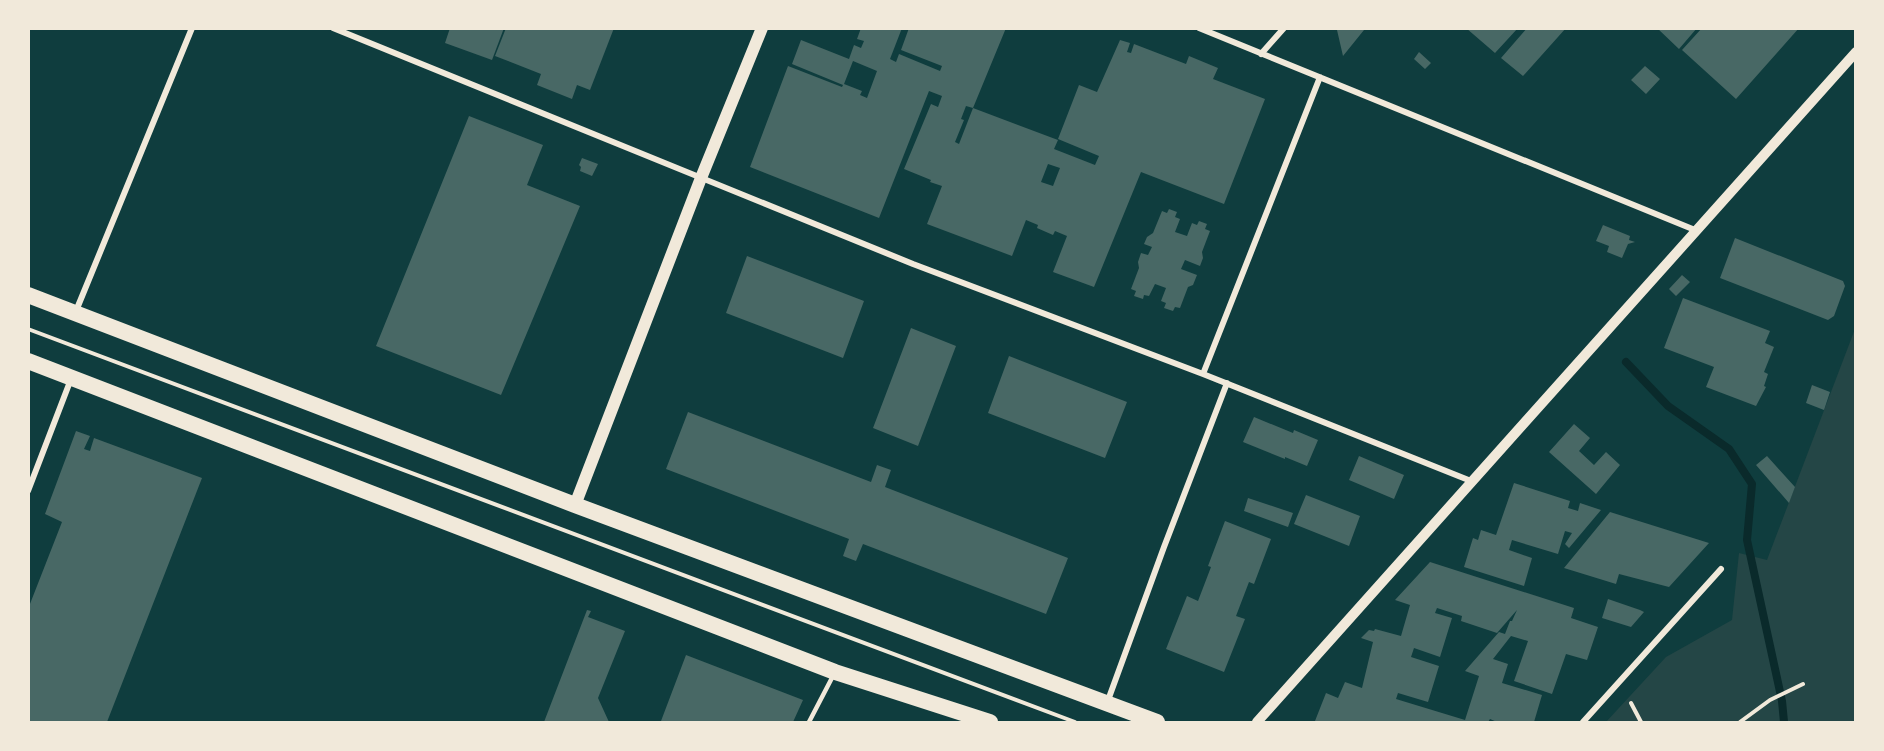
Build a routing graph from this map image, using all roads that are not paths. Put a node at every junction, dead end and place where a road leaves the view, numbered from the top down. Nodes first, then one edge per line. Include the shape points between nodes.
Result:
1 (192, 28) edge
2 (333, 28) edge
3 (762, 28) edge
4 (1199, 28) edge
5 (1284, 28) edge
6 (1856, 52) edge
7 (1261, 54) junction
8 (1320, 77) junction
9 (701, 178) junction
10 (1695, 230) junction
11 (28, 295) edge
12 (75, 313) junction
13 (28, 361) edge
14 (1203, 374) junction
15 (71, 379) junction
16 (1227, 383) junction
17 (1471, 481) junction
18 (28, 491) edge
19 (575, 505) junction
20 (1721, 569) dead end
21 (835, 672) junction
22 (1106, 703) junction
23 (809, 723) edge
24 (990, 723) edge
25 (1157, 723) edge
26 (1257, 723) edge
27 (1583, 723) edge

1 - 12 street
2 - 9 street
3 - 9 main road
4 - 7 street
5 - 7 street
6 - 10 street
7 - 8 street
8 - 10 street
8 - 14 street
9 - 14 street via 913,264
9 - 19 main road
10 - 17 street
11 - 12 highway
12 - 19 highway
13 - 15 highway
14 - 16 street
15 - 18 street
15 - 21 highway
16 - 17 street
16 - 22 street
17 - 26 street
19 - 22 highway
20 - 27 street
21 - 23 lane
21 - 24 highway
22 - 25 highway

